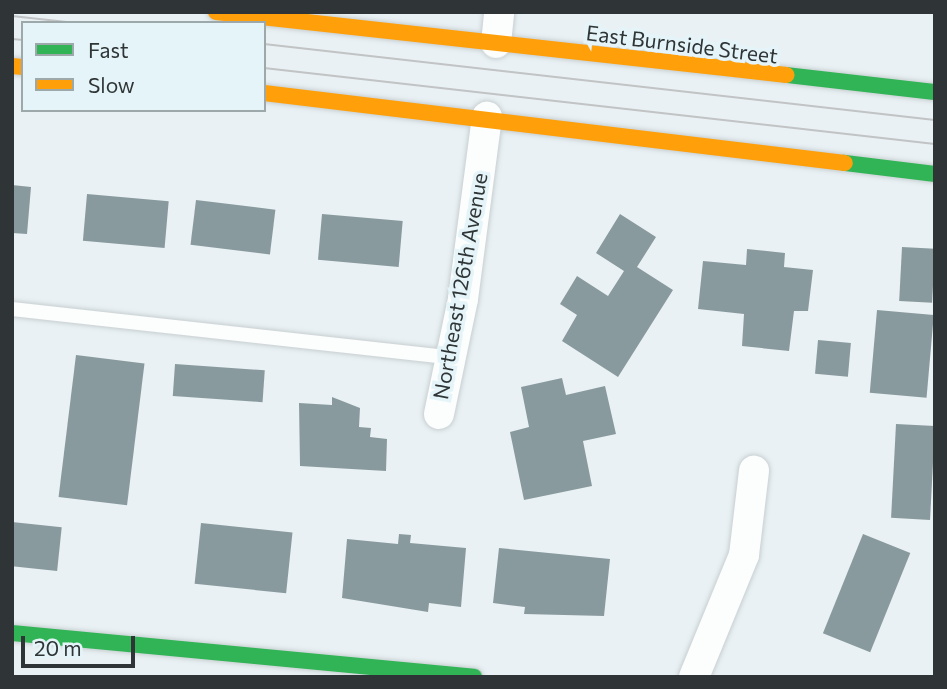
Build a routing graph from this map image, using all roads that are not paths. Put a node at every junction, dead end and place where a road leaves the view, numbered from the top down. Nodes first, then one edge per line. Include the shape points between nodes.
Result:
1 (216, 12) edge
2 (499, 12) edge
3 (496, 43) junction
4 (935, 92) edge
5 (266, 93) edge
6 (487, 117) junction
7 (935, 174) edge
8 (12, 309) edge
9 (446, 357) junction
10 (439, 414) dead end
11 (754, 471) dead end
12 (12, 633) edge
13 (474, 677) edge
14 (694, 677) edge

1 - 3 street, East Burnside Street
2 - 3 street
3 - 4 street, East Burnside Street
5 - 6 street
6 - 7 street
6 - 9 street, Northeast 126th Avenue via 463,299
8 - 9 lane
9 - 10 street, Northeast 126th Avenue
11 - 14 street via 744,555
12 - 13 street

